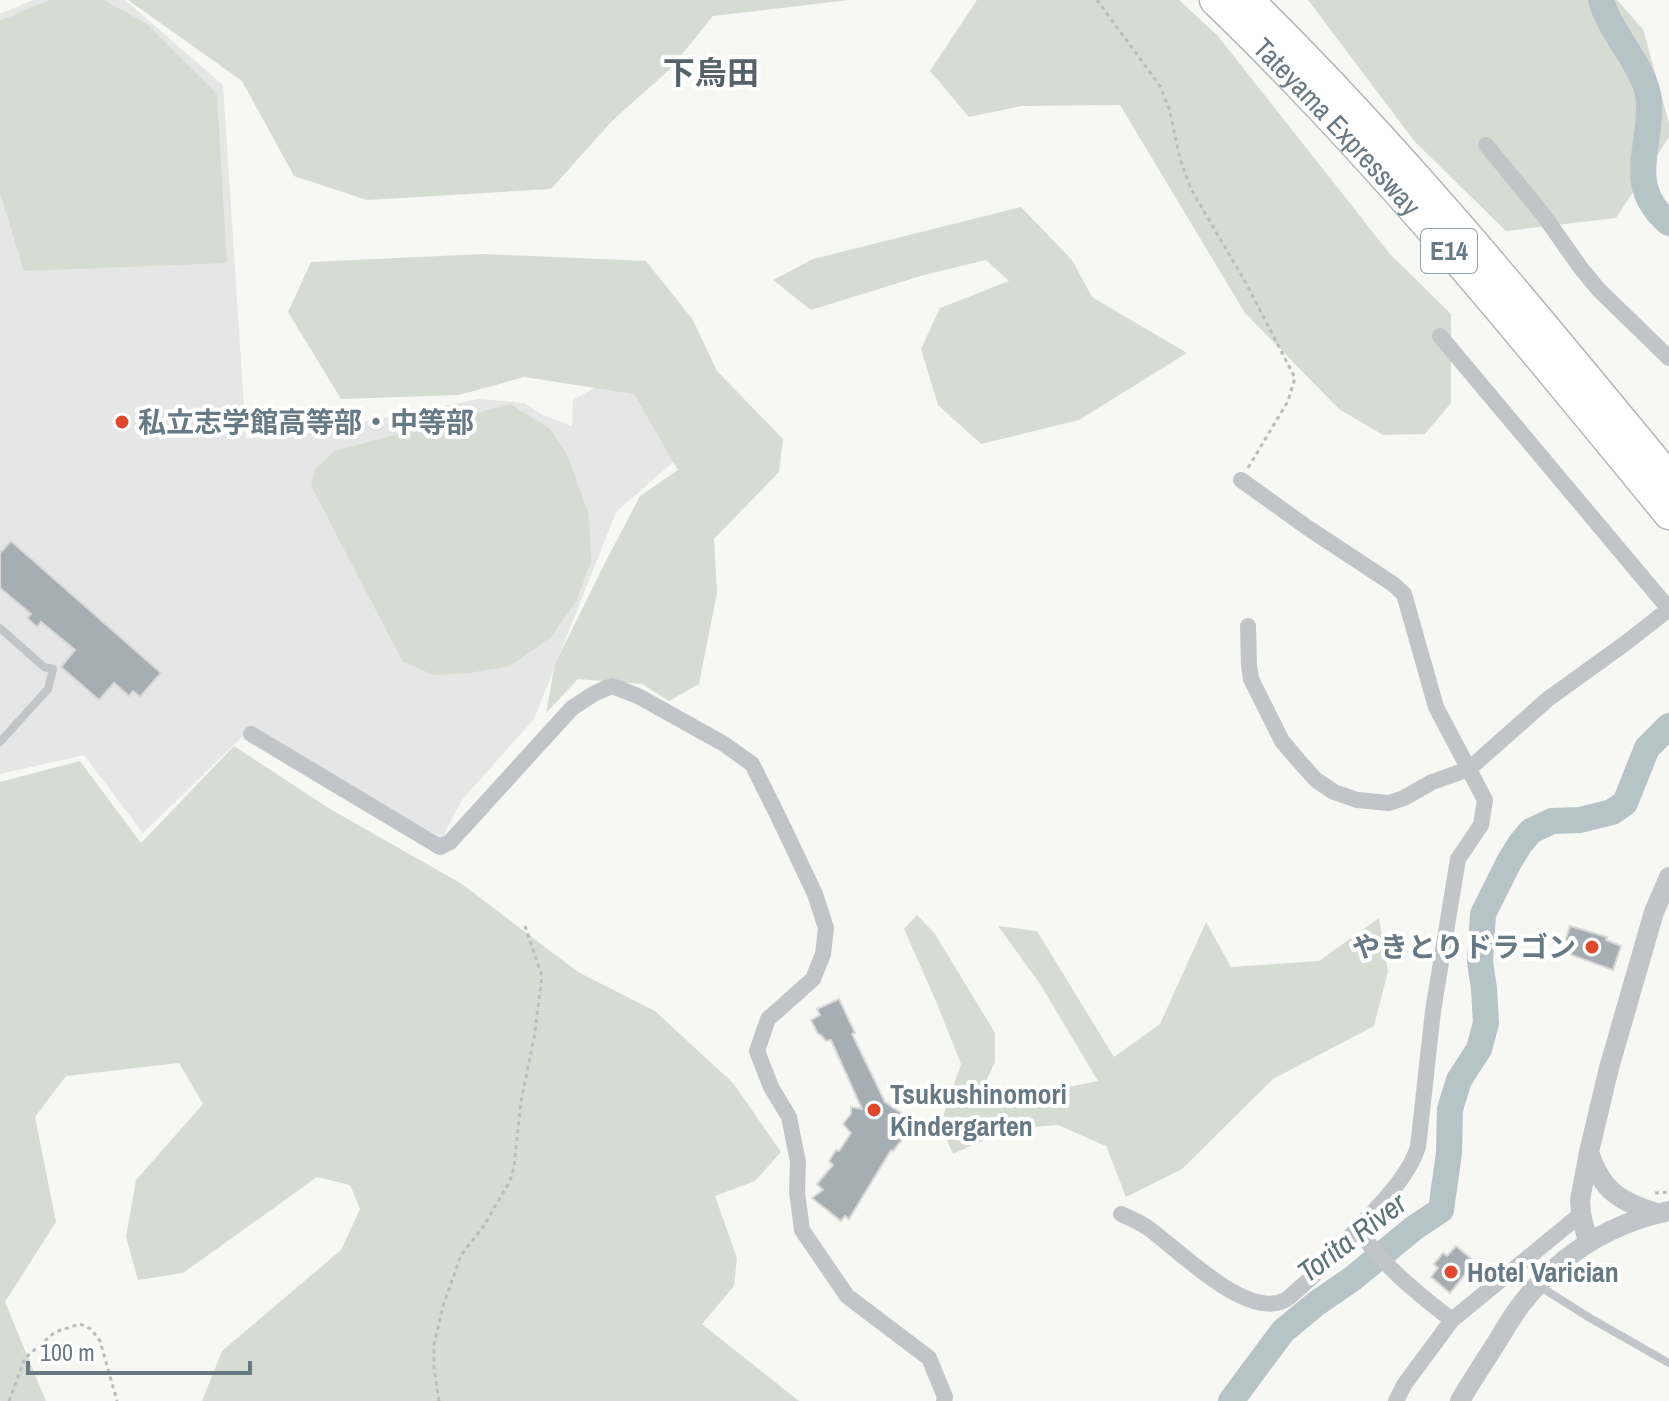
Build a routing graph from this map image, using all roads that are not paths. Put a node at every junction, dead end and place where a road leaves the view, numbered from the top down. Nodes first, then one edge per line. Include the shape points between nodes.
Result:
1 (1215, 0) edge
2 (1248, 0) edge
3 (1486, 145) dead end
4 (1440, 336) dead end
5 (1669, 358) edge
6 (1669, 478) edge
7 (1241, 480) road end
8 (1669, 514) edge
9 (1669, 609) edge
10 (1248, 626) dead end
11 (0, 628) edge
12 (251, 734) dead end
13 (0, 742) edge
14 (1469, 769) junction
15 (1669, 877) edge
16 (1589, 1152) junction
17 (1660, 1206) edge
18 (1121, 1214) dead end
19 (1581, 1214) junction
20 (1360, 1233) junction
21 (1588, 1242) junction
22 (1538, 1285) junction
23 (1452, 1320) junction
24 (1669, 1363) edge
25 (944, 1401) edge
26 (1396, 1401) edge
27 (1460, 1401) edge

1 - 8 highway, Tateyama Expressway / E14 via 1362,152 1509,319
2 - 6 highway, Tateyama Expressway / E14 via 1526,304
3 - 5 street via 1598,289
4 - 9 street
7 - 14 street via 1404,594 1436,707
9 - 14 street via 1548,699
10 - 14 street via 1251,679 1282,741 1316,780 1334,792 1389,803
11 - 13 lane via 53,669 48,689
12 - 25 street via 440,847 572,708 612,686 712,737 752,764 826,928 813,979 768,1019 757,1051 789,1117 802,1230 847,1296 929,1358
14 - 20 street via 1485,800 1481,825 1458,859 1418,1147 1413,1163
15 - 16 street via 1654,912
16 - 17 street via 1595,1171 1623,1200 1639,1208
16 - 19 street
17 - 21 street
18 - 20 street via 1259,1304 1286,1300
19 - 21 street
19 - 23 street
20 - 23 street via 1398,1275
21 - 22 street
22 - 24 lane
22 - 27 street
23 - 26 street

